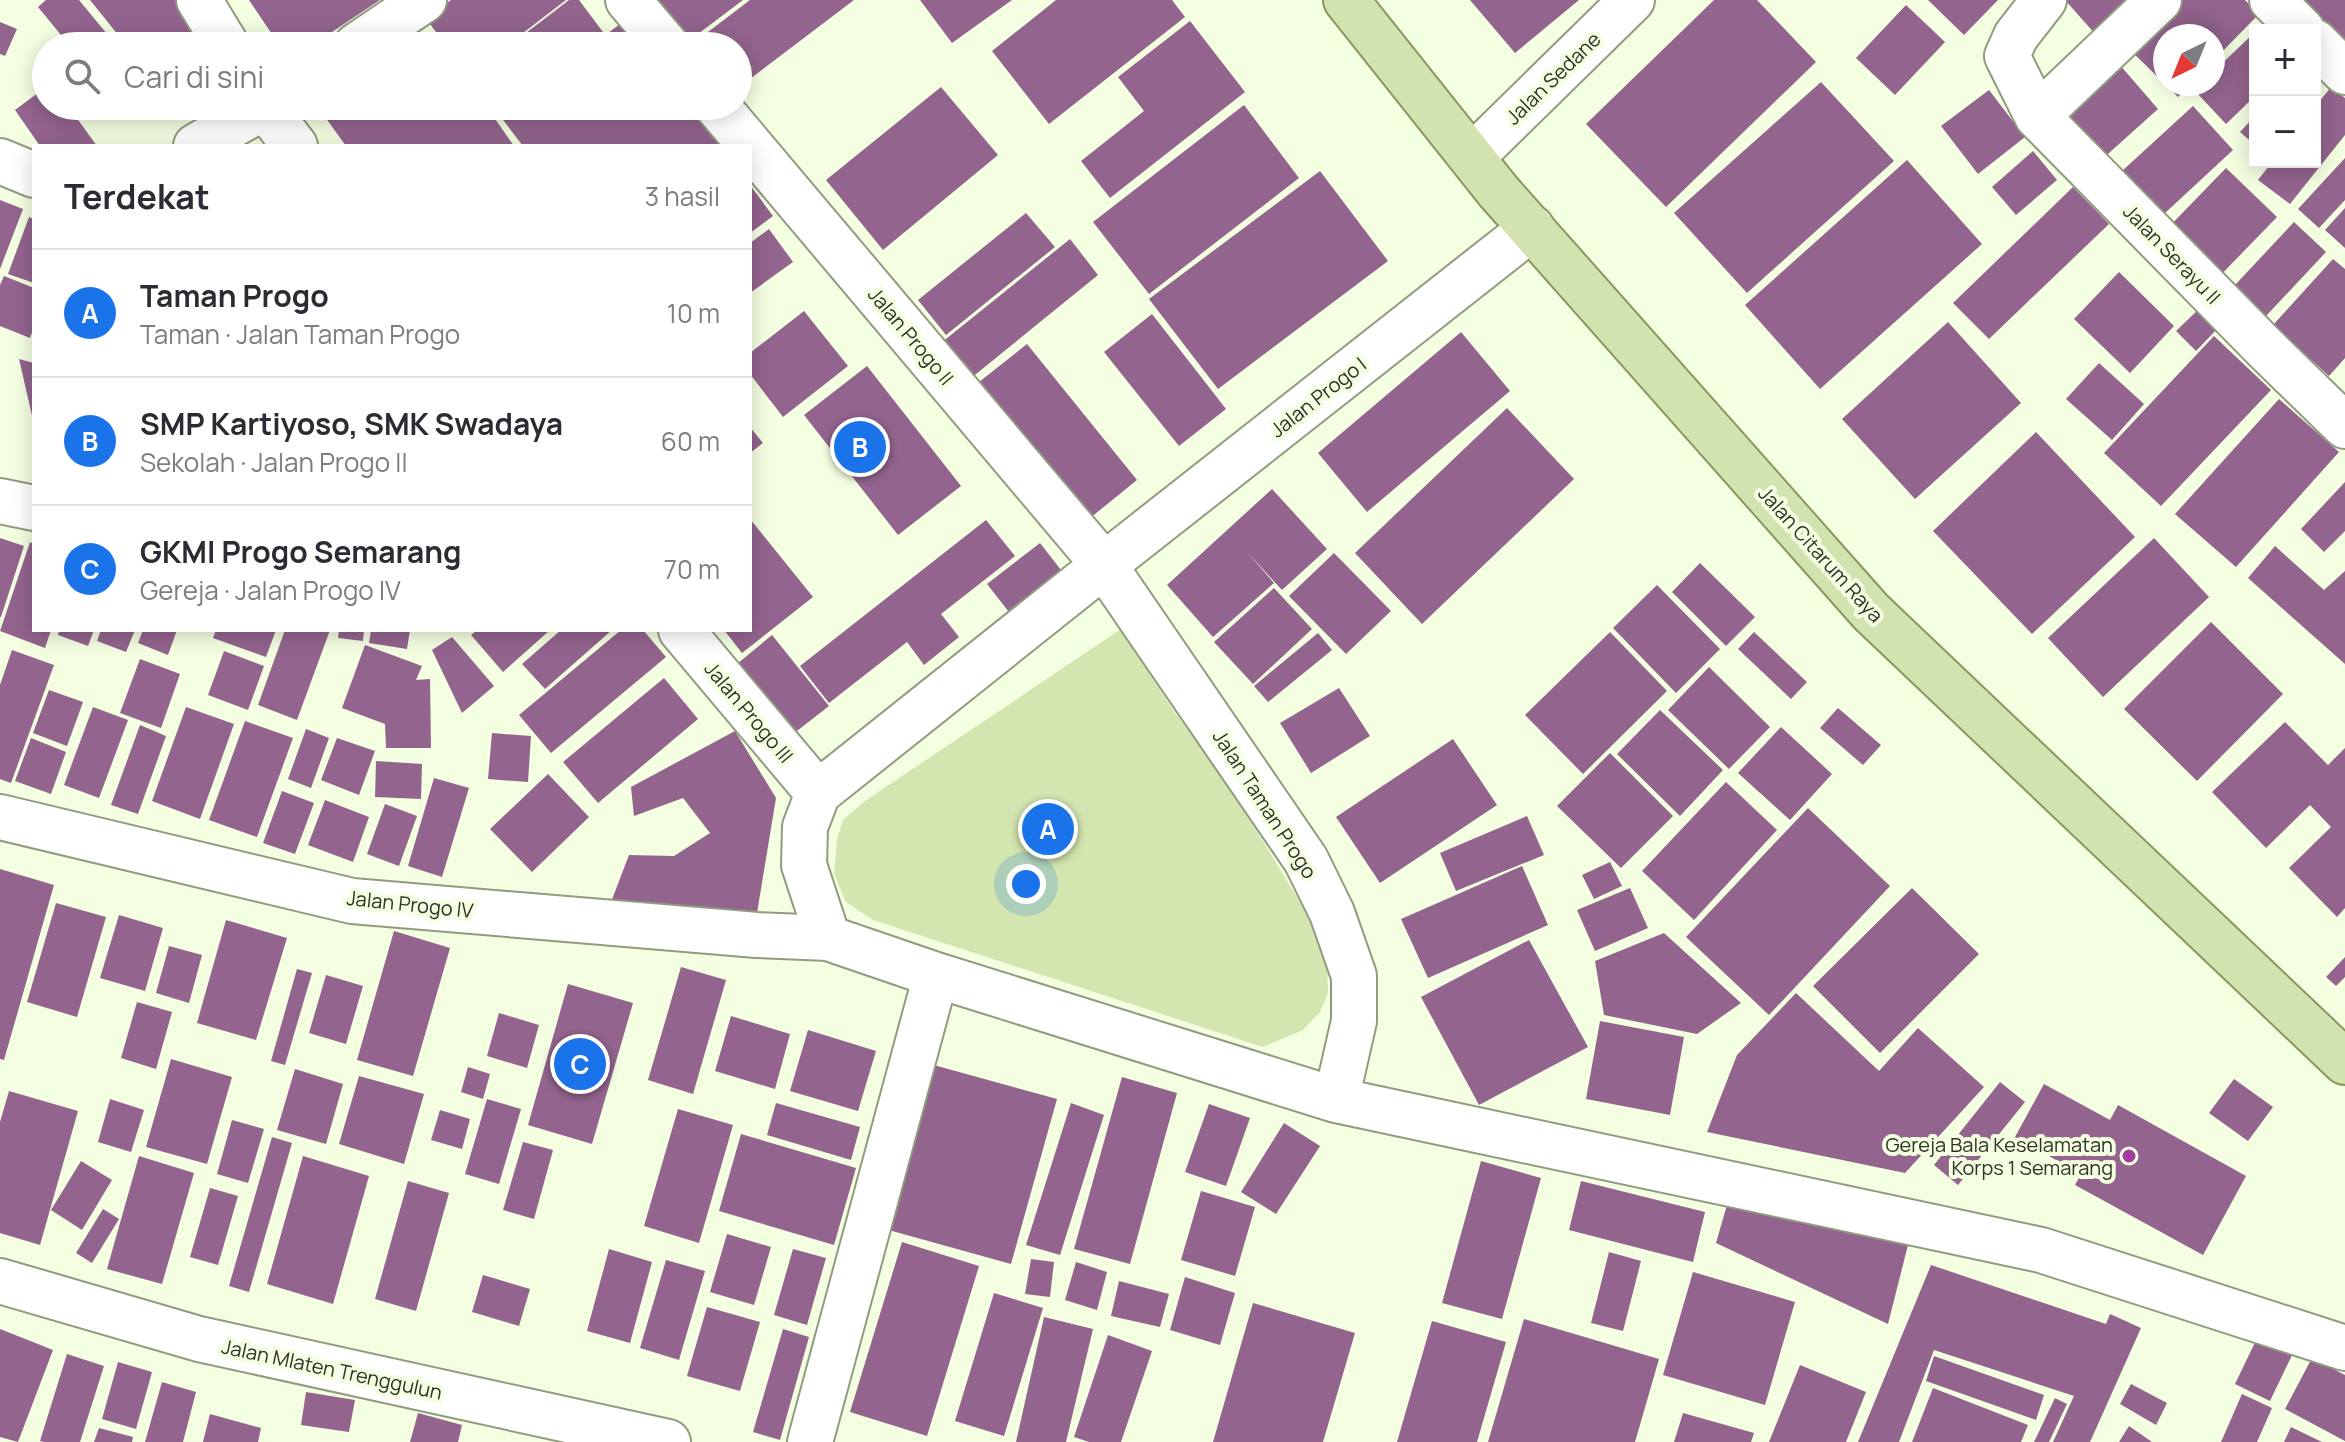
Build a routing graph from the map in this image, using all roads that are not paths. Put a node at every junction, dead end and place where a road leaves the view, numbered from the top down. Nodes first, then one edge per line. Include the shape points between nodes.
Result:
1 (199, 0) edge
2 (424, 0) edge
3 (628, 0) edge
4 (1346, 0) edge
5 (1632, 0) edge
6 (2044, 0) edge
7 (2159, 0) edge
8 (2272, 0) edge
9 (2296, 24) edge
10 (218, 32) edge
11 (377, 32) edge
12 (655, 32) edge
13 (2321, 48) edge
14 (2345, 72) edge
15 (2037, 116) junction
16 (241, 120) edge
17 (276, 120) edge
18 (729, 120) edge
19 (199, 144) edge
20 (294, 144) edge
21 (749, 144) edge
22 (752, 148) edge
23 (1473, 156) junction
24 (0, 161) edge
25 (32, 174) edge
26 (1532, 228) junction
27 (2345, 426) edge
28 (0, 501) edge
29 (32, 508) edge
30 (1104, 565) junction
31 (683, 632) edge
32 (818, 793) junction
33 (0, 817) edge
34 (828, 938) junction
35 (936, 975) junction
36 (2345, 1062) edge
37 (1336, 1100) junction
38 (0, 1281) edge
39 (2345, 1348) edge
40 (668, 1442) edge
41 (810, 1442) edge

1 - 10 street
2 - 11 street
3 - 12 street
4 - 23 main road, Jalan Citarum Raya
5 - 23 street, Jalan Sedane
6 - 15 street, Jalan Serayu II via 2007,56
7 - 15 street
8 - 9 street
13 - 14 street
15 - 27 street, Jalan Serayu II
16 - 19 street
17 - 20 street
18 - 21 street, Jalan Progo II
22 - 30 street, Jalan Progo II
23 - 26 main road, Jalan Citarum Raya
24 - 25 street
26 - 30 street, Jalan Progo I
26 - 36 main road, Jalan Citarum Raya via 1871,612
28 - 29 street
30 - 32 street
30 - 37 street, Jalan Taman Progo via 1306,860 1332,913 1354,976 1354,1021
31 - 32 street, Jalan Progo III
32 - 34 street via 805,827 804,865
33 - 34 street, Jalan Progo IV via 352,901
34 - 35 street
35 - 37 street
35 - 41 street
37 - 39 street via 2041,1250
38 - 40 street, Jalan Mlaten Trenggulun via 199,1339

